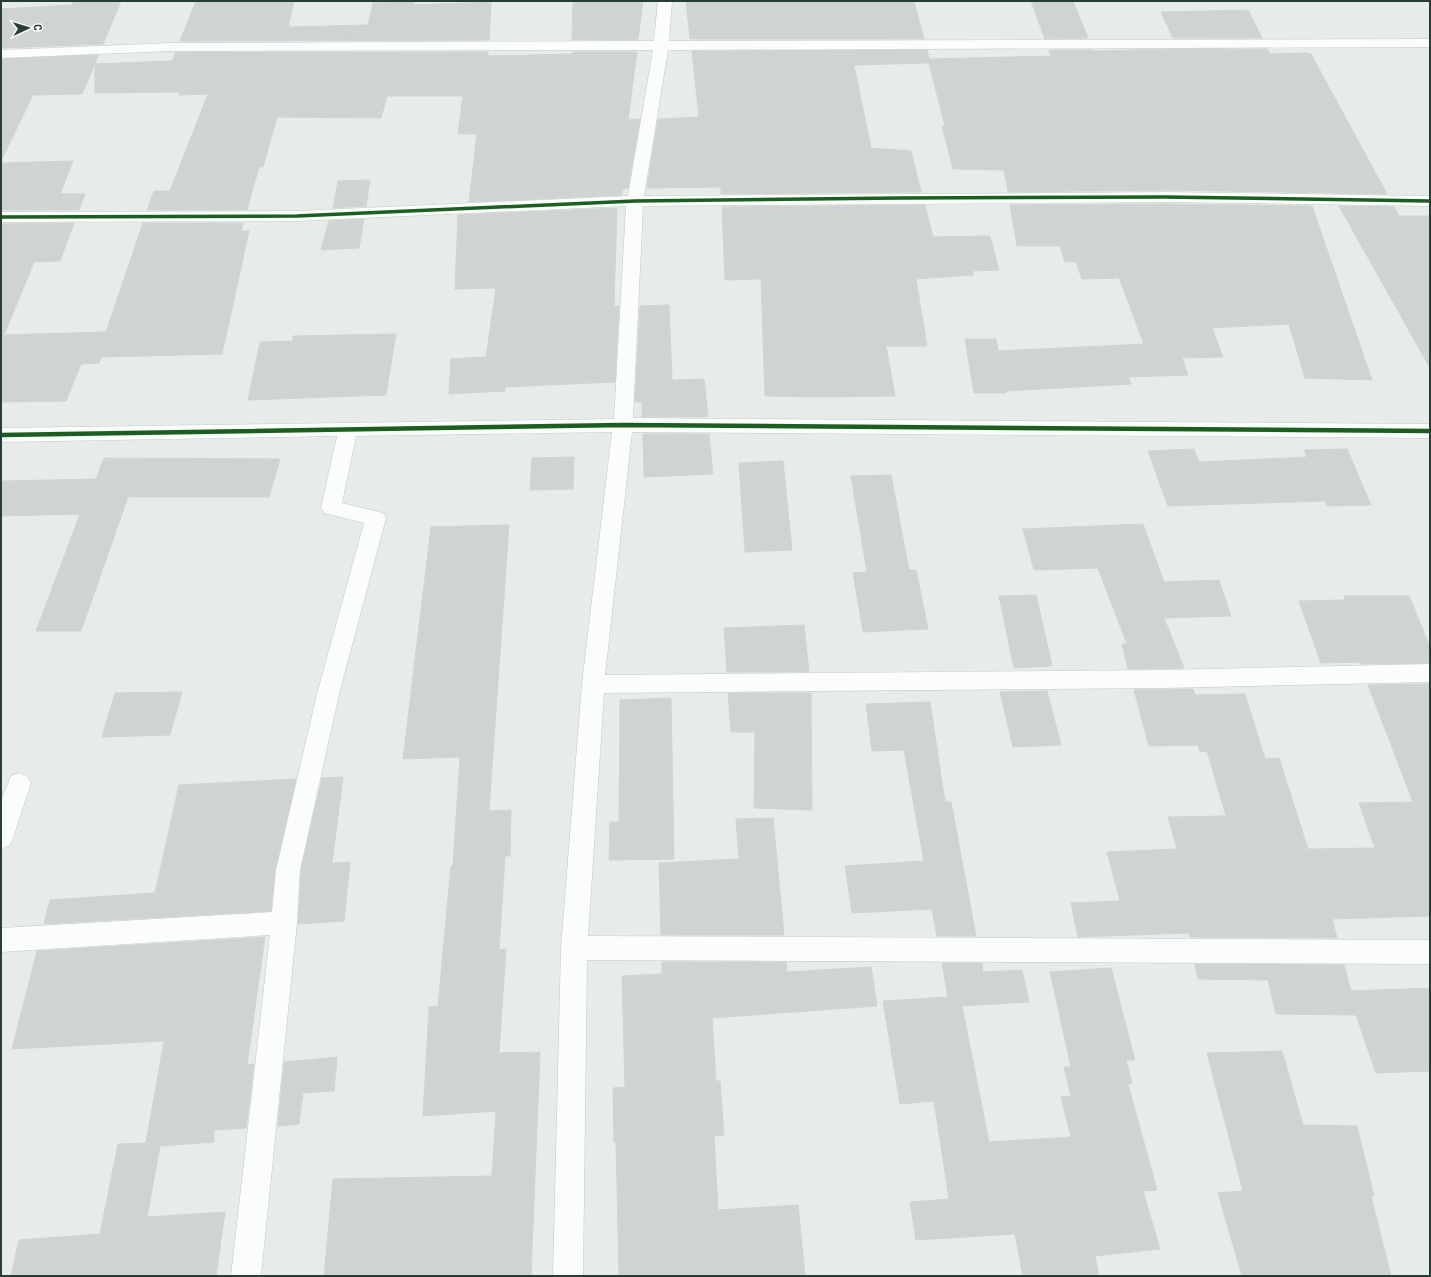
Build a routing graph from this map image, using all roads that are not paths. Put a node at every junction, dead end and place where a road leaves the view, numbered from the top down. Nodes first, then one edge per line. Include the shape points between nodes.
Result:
1 (665, 1) edge
2 (1430, 43) edge
3 (661, 45) junction
4 (1, 54) edge
5 (1430, 201) edge
6 (635, 202) junction
7 (1, 217) edge
8 (623, 425) junction
9 (348, 429) junction
10 (1430, 431) edge
11 (1, 435) edge
12 (1430, 673) edge
13 (593, 684) junction
14 (19, 783) dead end
15 (1, 838) edge
16 (284, 923) junction
17 (1, 940) edge
18 (574, 948) junction
19 (1430, 952) edge
20 (246, 1276) edge
21 (568, 1276) edge

1 - 3 street
2 - 3 street
3 - 4 street via 172,48
3 - 6 street
5 - 6 street via 1165,197
6 - 7 street via 297,216
6 - 8 street
8 - 9 street
8 - 10 street
8 - 13 street
9 - 11 street
9 - 16 street via 331,508 376,518 326,702 288,870
12 - 13 street via 1164,679
13 - 18 street
14 - 15 street
16 - 17 street
16 - 20 street
18 - 19 street
18 - 21 street

